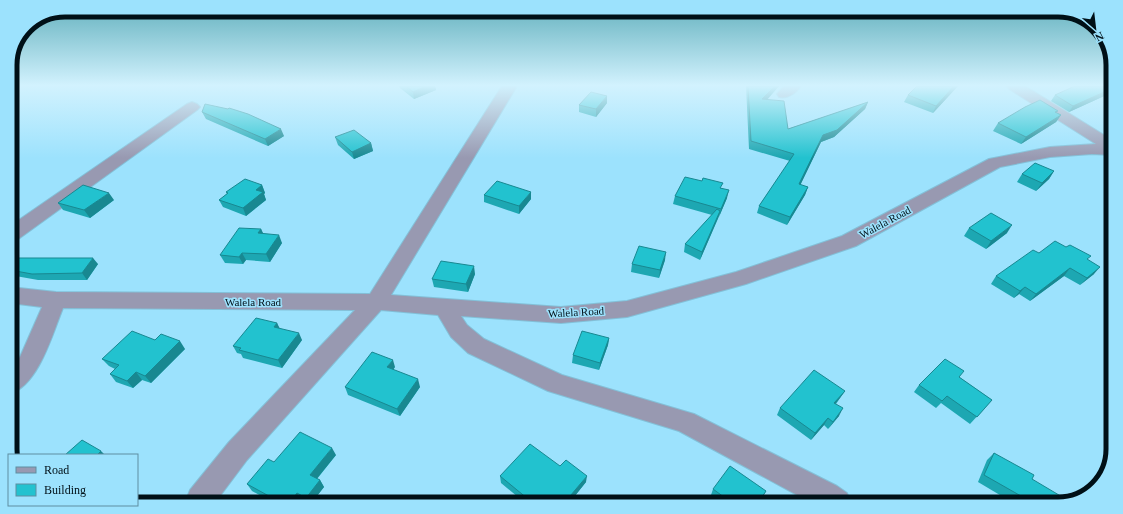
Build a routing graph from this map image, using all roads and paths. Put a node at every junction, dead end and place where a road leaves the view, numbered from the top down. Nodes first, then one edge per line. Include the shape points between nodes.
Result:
1 (188, 110) edge
2 (495, 110) edge
3 (1052, 110) edge
4 (1106, 144) edge
5 (1106, 148) edge
6 (17, 230) edge
7 (17, 296) edge
8 (56, 300) junction
9 (376, 302) junction
10 (446, 307) junction
11 (17, 376) edge
12 (202, 497) edge
13 (828, 497) edge

1 - 6 street
2 - 9 street
3 - 4 street
5 - 10 street, Walela Road via 1050,152 995,163 849,241 739,279 626,308 561,315
7 - 8 street, Walela Road
8 - 9 street, Walela Road
8 - 11 street via 29,363
9 - 10 street, Walela Road
9 - 12 street via 238,451
10 - 13 street via 459,331 476,346 557,384 685,422

